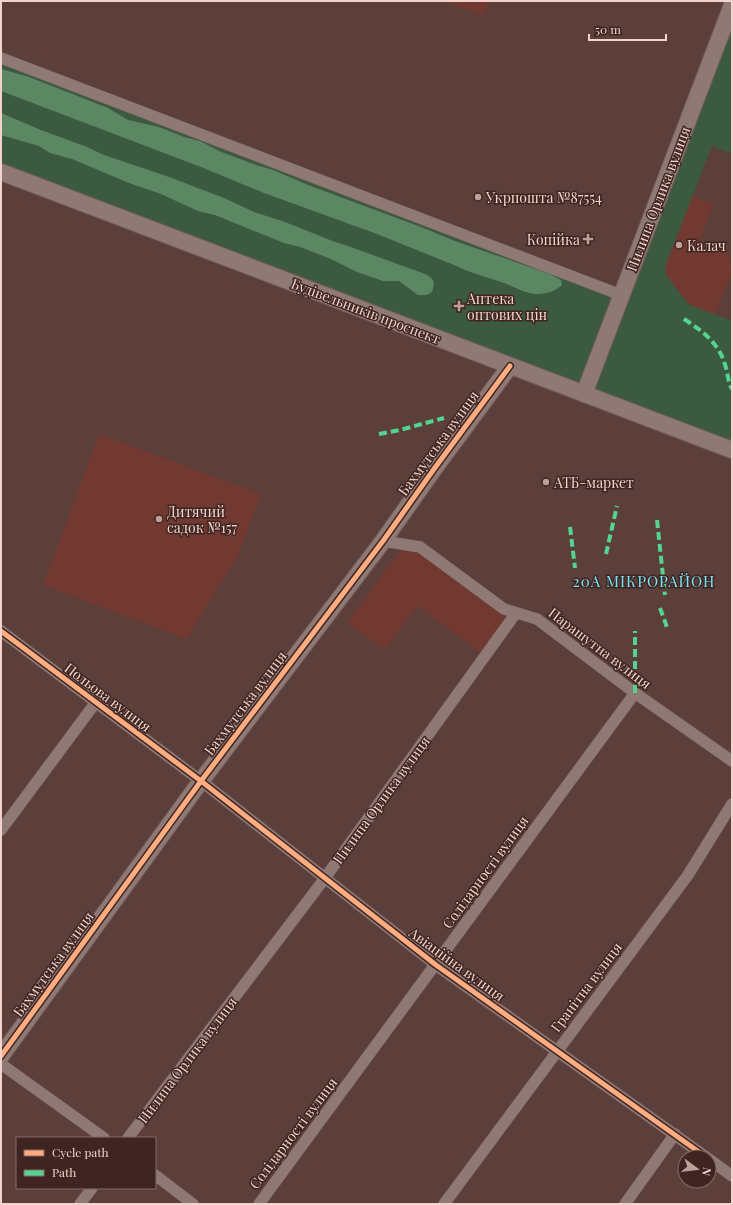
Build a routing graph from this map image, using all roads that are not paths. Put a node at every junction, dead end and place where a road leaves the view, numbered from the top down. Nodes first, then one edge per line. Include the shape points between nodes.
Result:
1 (732, 5) edge
2 (1, 58) edge
3 (1, 172) edge
4 (622, 295) junction
5 (510, 366) junction
6 (584, 394) junction
7 (732, 450) edge
8 (383, 541) junction
9 (516, 613) junction
10 (1, 631) edge
11 (635, 693) junction
12 (96, 702) junction
13 (732, 761) edge
14 (201, 781) junction
15 (732, 804) edge
16 (1, 830) edge
17 (325, 878) junction
18 (436, 965) junction
19 (558, 1051) junction
20 (1, 1056) edge
21 (1, 1064) edge
22 (675, 1134) junction
23 (103, 1137) edge
24 (129, 1137) edge
25 (695, 1149) edge
26 (717, 1165) edge
27 (156, 1176) edge
28 (732, 1176) edge
29 (91, 1189) edge
30 (80, 1204) edge
31 (193, 1204) edge
32 (259, 1204) edge
33 (444, 1204) edge
34 (625, 1204) edge

1 - 4 street, Пилипа Орлика вулиця
2 - 4 street
3 - 5 street, Будівельників проспект
4 - 6 street, Пилипа Орлика вулиця
5 - 6 street, Будівельників проспект
5 - 8 street, Бахмутська вулиця
6 - 7 street, Будівельників проспект
8 - 9 street, Парашутна вулиця via 420,547 504,609
8 - 14 street, Бахмутська вулиця
9 - 11 street, Парашутна вулиця via 537,619
9 - 17 street, Пилипа Орлика вулиця
10 - 12 street, Польова вулиця
11 - 13 street, Парашутна вулиця
11 - 18 street, Солідарності вулиця
12 - 14 street, Польова вулиця
12 - 16 street
14 - 17 street, Авіаційна вулиця
14 - 20 street, Бахмутська вулиця
15 - 19 street, Гранітна вулиця via 688,875
17 - 18 street, Авіаційна вулиця
17 - 24 street, Пилипа Орлика вулиця
18 - 19 street, Авіаційна вулиця
18 - 32 street, Солідарності вулиця
19 - 22 street, Авіаційна вулиця
19 - 33 street, Гранітна вулиця
21 - 23 street
22 - 25 street, Авіаційна вулиця
22 - 34 street
26 - 28 street
27 - 31 street
29 - 30 street

